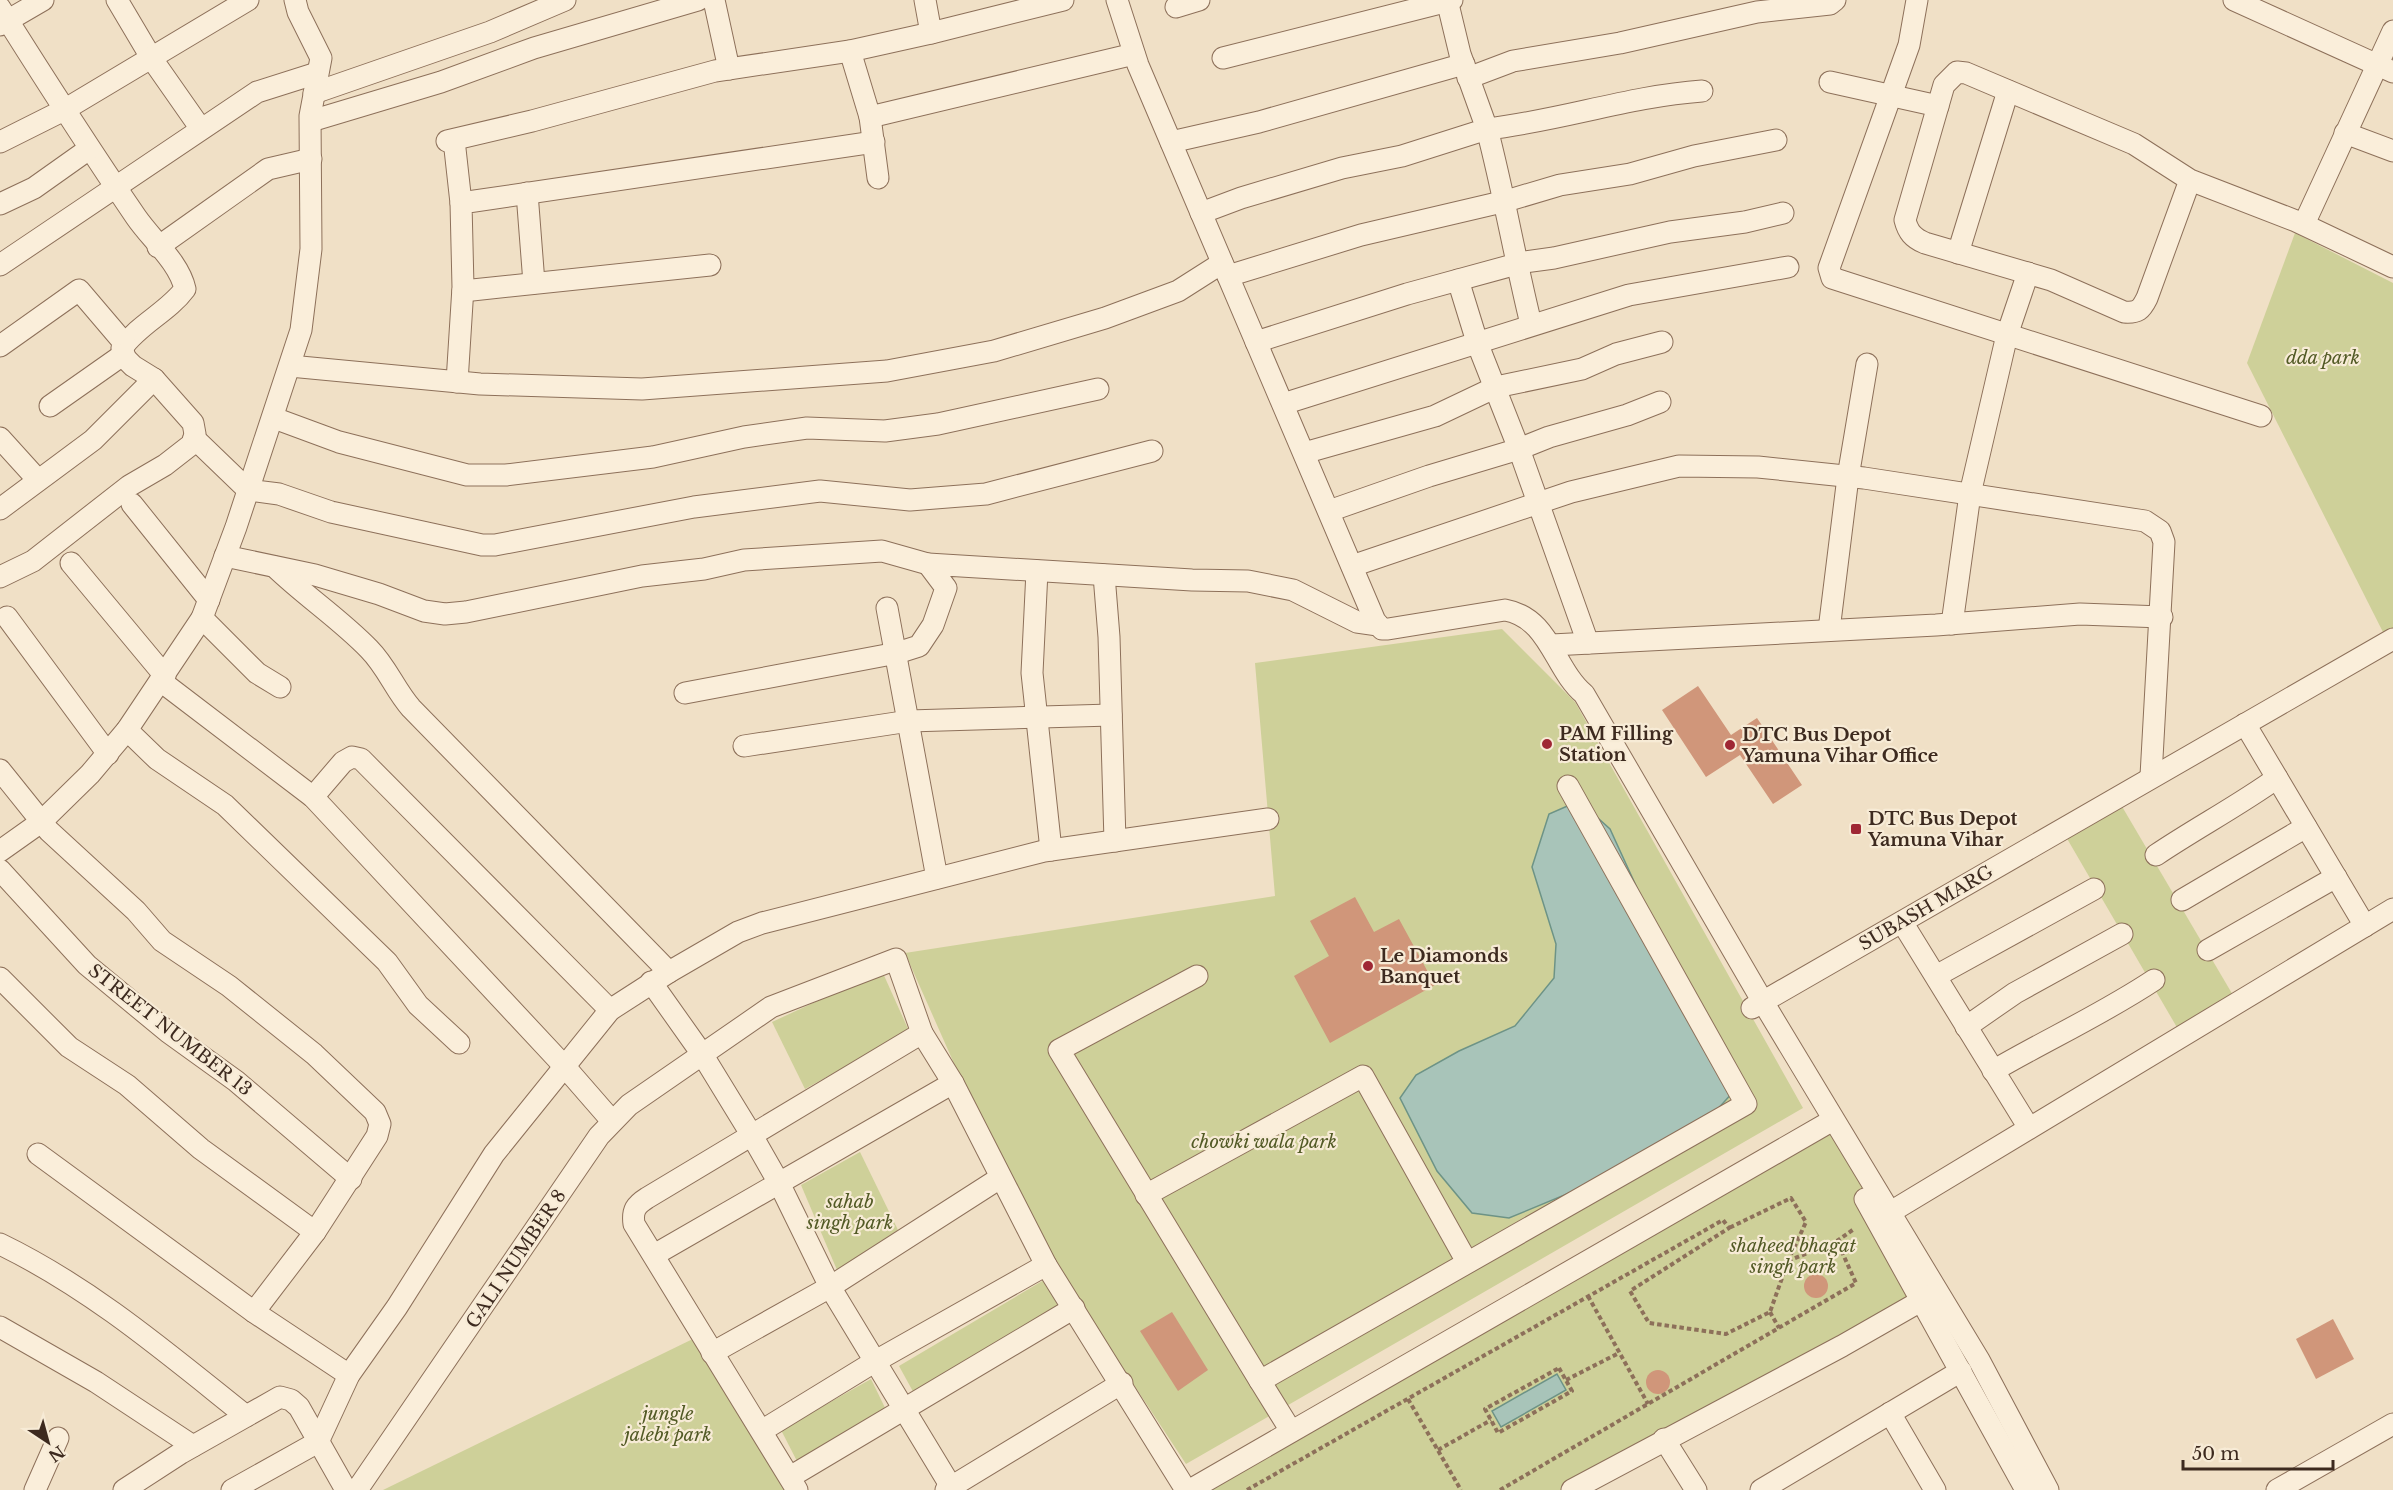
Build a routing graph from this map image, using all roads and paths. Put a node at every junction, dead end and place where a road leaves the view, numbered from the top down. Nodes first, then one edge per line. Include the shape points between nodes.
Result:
1 (43, 0) edge
2 (117, 0) edge
3 (248, 0) edge
4 (565, 0) edge
5 (699, 0) edge
6 (714, 0) edge
7 (925, 0) edge
8 (1063, 0) edge
9 (1117, 0) edge
10 (1199, 0) edge
11 (1449, 0) edge
12 (1835, 0) edge
13 (1917, 0) edge
14 (2234, 0) edge
15 (299, 1) edge
16 (1176, 7) dead end
17 (216, 8) edge
18 (3, 18) edge
19 (2393, 30) edge
20 (931, 33) junction
21 (850, 51) junction
22 (1134, 54) junction
23 (1223, 58) dead end
24 (152, 59) junction
25 (2384, 68) edge
26 (729, 69) junction
27 (1466, 71) junction
28 (1830, 82) dead end
29 (315, 83) junction
30 (1702, 91) dead end
31 (2008, 91) junction
32 (1892, 96) junction
33 (1938, 106) junction
34 (64, 110) junction
35 (870, 117) junction
36 (311, 121) junction
37 (201, 129) junction
38 (1487, 129) junction
39 (2345, 134) junction
40 (1776, 140) dead end
41 (0, 142) edge
42 (874, 142) junction
43 (1171, 142) junction
44 (89, 149) junction
45 (2393, 151) edge
46 (311, 159) junction
47 (878, 178) dead end
48 (2190, 180) junction
49 (114, 186) junction
50 (526, 193) junction
51 (1506, 201) junction
52 (461, 202) junction
53 (0, 204) edge
54 (1201, 213) junction
55 (1783, 213) dead end
56 (2304, 224) junction
57 (158, 247) junction
58 (1958, 253) junction
59 (710, 264) dead end
60 (1516, 264) junction
61 (0, 265) edge
62 (1788, 267) dead end
63 (2393, 267) edge
64 (1225, 269) junction
65 (2028, 273) junction
66 (1458, 280) junction
67 (534, 284) junction
68 (463, 291) junction
69 (1531, 324) junction
70 (2007, 335) junction
71 (4, 337) edge
72 (1256, 342) junction
73 (1662, 342) dead end
74 (1478, 345) junction
75 (124, 349) junction
76 (1867, 364) dead end
77 (290, 366) junction
78 (154, 379) junction
79 (457, 382) junction
80 (1496, 387) junction
81 (1098, 389) dead end
82 (1660, 402) dead end
83 (1283, 404) junction
84 (50, 406) dead end
85 (2261, 416) dead end
86 (274, 418) junction
87 (0, 438) edge
88 (194, 438) junction
89 (1519, 449) junction
90 (1152, 451) dead end
91 (1304, 453) junction
92 (1848, 477) junction
93 (38, 480) junction
94 (248, 490) junction
95 (1970, 494) junction
96 (1539, 502) junction
97 (132, 504) dead end
98 (0, 509) edge
99 (1329, 511) junction
100 (225, 556) junction
101 (71, 563) dead end
102 (928, 564) junction
103 (274, 566) junction
104 (1352, 566) junction
105 (1037, 571) junction
106 (1104, 575) junction
107 (0, 577) edge
108 (887, 608) dead end
109 (205, 609) junction
110 (8, 617) dead end
111 (2162, 617) junction
112 (1952, 624) junction
113 (1378, 625) junction
114 (1829, 630) junction
115 (2393, 639) edge
116 (1588, 643) junction
117 (1552, 645) junction
118 (897, 653) junction
119 (164, 679) junction
120 (280, 687) dead end
121 (685, 693) dead end
122 (1111, 715) junction
123 (1037, 717) junction
124 (909, 721) junction
125 (2245, 724) junction
126 (127, 730) junction
127 (744, 746) dead end
128 (108, 754) junction
129 (0, 770) edge
130 (2151, 776) junction
131 (2277, 778) junction
132 (1568, 786) dead end
133 (312, 797) junction
134 (1268, 819) dead end
135 (41, 822) junction
136 (2306, 827) junction
137 (1114, 841) junction
138 (1051, 850) junction
139 (0, 851) edge
140 (2156, 855) dead end
141 (0, 870) edge
142 (2336, 877) junction
143 (937, 878) junction
144 (2094, 889) dead end
145 (2182, 900) dead end
146 (2393, 909) edge
147 (1902, 922) junction
148 (2365, 926) junction
149 (2122, 934) dead end
150 (2208, 950) dead end
151 (1197, 976) dead end
152 (1936, 976) junction
153 (660, 977) junction
154 (0, 978) edge
155 (2154, 980) dead end
156 (1757, 1005) junction
157 (610, 1010) junction
158 (1966, 1027) junction
159 (922, 1033) junction
160 (459, 1043) dead end
161 (702, 1054) junction
162 (565, 1067) junction
163 (1993, 1071) junction
164 (953, 1083) junction
165 (612, 1121) junction
166 (1828, 1122) junction
167 (2029, 1128) junction
168 (751, 1134) junction
169 (38, 1154) dead end
170 (1000, 1178) junction
171 (351, 1179) junction
172 (779, 1183) junction
173 (1146, 1195) junction
174 (1889, 1213) junction
175 (1729, 1228) junction
176 (1854, 1229) dead end
177 (315, 1232) junction
178 (1837, 1240) junction
179 (0, 1244) edge
180 (654, 1255) junction
181 (1788, 1261) junction
182 (1467, 1262) junction
183 (1046, 1265) junction
184 (830, 1287) junction
185 (1588, 1296) junction
186 (1929, 1296) junction
187 (1074, 1308) junction
188 (254, 1312) junction
189 (1770, 1312) junction
190 (0, 1327) edge
191 (1779, 1328) junction
192 (712, 1353) junction
193 (1619, 1353) junction
194 (874, 1362) junction
195 (1961, 1371) junction
196 (349, 1375) junction
197 (1566, 1380) junction
198 (1260, 1381) junction
199 (1122, 1383) junction
200 (1408, 1399) junction
201 (1648, 1404) junction
202 (904, 1411) junction
203 (1890, 1413) junction
204 (246, 1416) junction
205 (1491, 1420) junction
206 (2392, 1427) edge
207 (763, 1430) junction
208 (1291, 1431) junction
209 (58, 1438) dead end
210 (1664, 1439) junction
211 (318, 1442) junction
212 (193, 1446) junction
213 (1438, 1450) junction
214 (793, 1484) edge
215 (950, 1489) edge
216 (35, 1490) edge
217 (124, 1490) edge
218 (232, 1490) edge
219 (346, 1490) edge
220 (357, 1490) edge
221 (1188, 1490) edge
222 (1247, 1490) edge
223 (1461, 1490) edge
224 (1500, 1490) edge
225 (1572, 1490) edge
226 (1696, 1490) edge
227 (1761, 1490) edge
228 (1935, 1490) edge
229 (2026, 1490) edge
230 (2048, 1490) edge
231 (2277, 1490) edge

1 - 18 street
2 - 24 street
3 - 17 street
4 - 29 street via 490,32
5 - 36 street via 534,48 441,82
6 - 26 street
7 - 20 street
8 - 20 street
9 - 22 street
10 - 16 street
11 - 23 street
11 - 27 street
12 - 27 street
13 - 32 street via 1909,45
14 - 25 street
15 - 29 street via 298,12 321,58
17 - 24 street
18 - 34 street
19 - 25 street
20 - 21 street
21 - 26 street
21 - 35 street
22 - 35 street
22 - 43 street
24 - 34 street
24 - 37 street
25 - 39 street
26 - 52 street via 450,141
27 - 38 street
27 - 43 street
28 - 32 street
29 - 36 street
29 - 37 street via 257,92
30 - 38 street
31 - 33 street via 1957,72 1944,85
31 - 48 street via 2134,144
31 - 58 street
32 - 33 street
32 - 70 street via 1829,274 1838,281
33 - 58 street via 1905,220 1914,238
34 - 41 street
34 - 44 street
35 - 42 street
36 - 46 street
37 - 49 street
38 - 51 street
38 - 54 street via 1402,156 1342,168
39 - 45 street
39 - 56 street
40 - 51 street via 1694,156 1630,174 1560,185
42 - 47 street
42 - 50 street
43 - 54 street
44 - 49 street
44 - 53 street via 34,188
46 - 57 street via 268,169
46 - 77 street via 311,249 301,330
48 - 56 street
48 - 65 street via 2147,298 2135,313
49 - 57 street
49 - 61 street
50 - 52 street
50 - 67 street
51 - 60 street
51 - 64 street
52 - 68 street
54 - 64 street
55 - 60 street
56 - 63 street
57 - 75 street via 182,277 184,289 131,336
58 - 65 street
59 - 67 street
60 - 66 street
60 - 69 street
62 - 69 street via 1629,295
64 - 72 street
64 - 79 street via 1105,318 994,351 887,371 642,389
65 - 70 street
66 - 72 street
66 - 74 street
67 - 68 street
68 - 79 street
69 - 74 street
70 - 85 street
70 - 95 street
71 - 75 street via 79,290
72 - 83 street
73 - 80 street via 1616,354 1582,369
74 - 80 street
74 - 83 street
75 - 78 street via 133,366
75 - 84 street
76 - 92 street
77 - 79 street
77 - 86 street
78 - 88 street via 193,423
78 - 93 street via 93,440
80 - 89 street
80 - 91 street via 1435,417
81 - 86 street via 938,424 885,430 807,428 744,437 653,458 506,476 466,475 339,442
82 - 89 street
83 - 91 street
86 - 94 street
87 - 93 street
88 - 94 street
88 - 107 street via 192,444 165,465 129,486 33,561
89 - 96 street
89 - 99 street
90 - 94 street via 986,494 910,500 820,491 694,507 495,545 442,538 331,512 279,494
91 - 99 street
92 - 95 street
92 - 96 street via 1758,467 1679,466
92 - 114 street
93 - 98 street
94 - 100 street
95 - 111 street via 2154,525 2164,542
95 - 112 street
96 - 104 street
96 - 116 street
97 - 109 street
99 - 104 street
100 - 103 street
100 - 109 street
101 - 119 street
102 - 103 street via 882,551 744,560 445,614
102 - 105 street
102 - 118 street via 946,588 933,626 919,646
103 - 153 street via 369,649 390,675 399,695
104 - 113 street
105 - 106 street
105 - 123 street via 1032,673
106 - 113 street via 1248,581 1293,590 1357,622
106 - 122 street
108 - 118 street
109 - 119 street
109 - 120 street via 257,673
110 - 128 street
111 - 112 street via 2080,614
111 - 130 street
112 - 114 street
113 - 117 street via 1388,629 1505,610 1523,616
114 - 116 street
115 - 125 street, SUBASH MARG
116 - 117 street
117 - 156 street via 1574,686 1574,698
118 - 121 street
118 - 124 street
119 - 126 street
119 - 133 street
122 - 123 street
122 - 137 street
123 - 124 street
123 - 138 street
124 - 127 street
124 - 143 street
125 - 130 street, SUBASH MARG
125 - 131 street
126 - 128 street
126 - 160 street via 157,759 233,813 387,962 418,1005
128 - 135 street
129 - 135 street
130 - 147 street, SUBASH MARG
131 - 136 street
131 - 140 street
132 - 182 street via 1746,1104
133 - 157 street via 344,762 352,757 361,759
133 - 162 street
134 - 137 street
135 - 139 street
135 - 171 street via 67,851 136,911 162,941 229,986 314,1054 375,1112 380,1124 377,1136
136 - 142 street
136 - 145 street
137 - 138 street
138 - 143 street
141 - 171 street, STREET NUMBER 13 via 87,966 236,1081
142 - 148 street
142 - 150 street
143 - 153 street via 762,923 738,932
144 - 152 street
146 - 148 street
147 - 152 street
147 - 156 street, SUBASH MARG
148 - 167 street
149 - 158 street via 2015,993
151 - 173 street via 1059,1050
152 - 158 street
153 - 157 street
153 - 161 street
154 - 177 street via 69,1047 127,1085 201,1149
155 - 163 street via 2116,1005
156 - 166 street
157 - 162 street
158 - 163 street
159 - 161 street, GALI NUMBER 8 via 896,959 771,1007
159 - 164 street
159 - 168 street
161 - 165 street, GALI NUMBER 8
161 - 168 street
162 - 165 street
162 - 196 street via 494,1154
163 - 167 street
164 - 170 street
164 - 172 street
165 - 220 street, GALI NUMBER 8
166 - 174 street
166 - 186 street
166 - 208 street
167 - 174 street
168 - 172 street
168 - 180 street via 637,1205 632,1214 634,1224
169 - 188 street
170 - 183 street
170 - 184 street
171 - 177 street
172 - 180 street
172 - 184 street
173 - 182 street via 1364,1076
173 - 198 street
174 - 186 street
175 - 181 path via 1791,1198 1806,1222
175 - 185 path via 1723,1220
175 - 189 path via 1630,1292 1649,1323 1726,1334
176 - 178 path
177 - 188 street
178 - 181 path
178 - 191 path via 1856,1283
179 - 204 street via 106,1306
180 - 192 street
181 - 189 path
182 - 198 street
183 - 187 street
183 - 194 street
184 - 192 street
184 - 194 street
185 - 193 path
185 - 200 path
186 - 195 street
186 - 210 street
186 - 230 street via 1979,1360
187 - 199 street
187 - 202 street
188 - 196 street
189 - 191 path
190 - 212 street via 96,1382
191 - 201 path
192 - 207 street
193 - 197 path
193 - 201 path
194 - 202 street
194 - 207 street
195 - 203 street
195 - 229 street
196 - 211 street
197 - 205 path via 1572,1391 1498,1432
197 - 205 path via 1559,1368 1485,1409
198 - 208 street
199 - 215 street
199 - 221 street
200 - 213 path
200 - 222 path
201 - 224 path
202 - 214 street
202 - 215 street
203 - 227 street
203 - 228 street
204 - 211 street via 280,1397 291,1400
204 - 212 street
205 - 213 path
206 - 231 street
207 - 214 street
208 - 221 street
209 - 216 street
210 - 225 street
210 - 226 street
211 - 218 street
211 - 219 street
212 - 217 street
213 - 223 path

